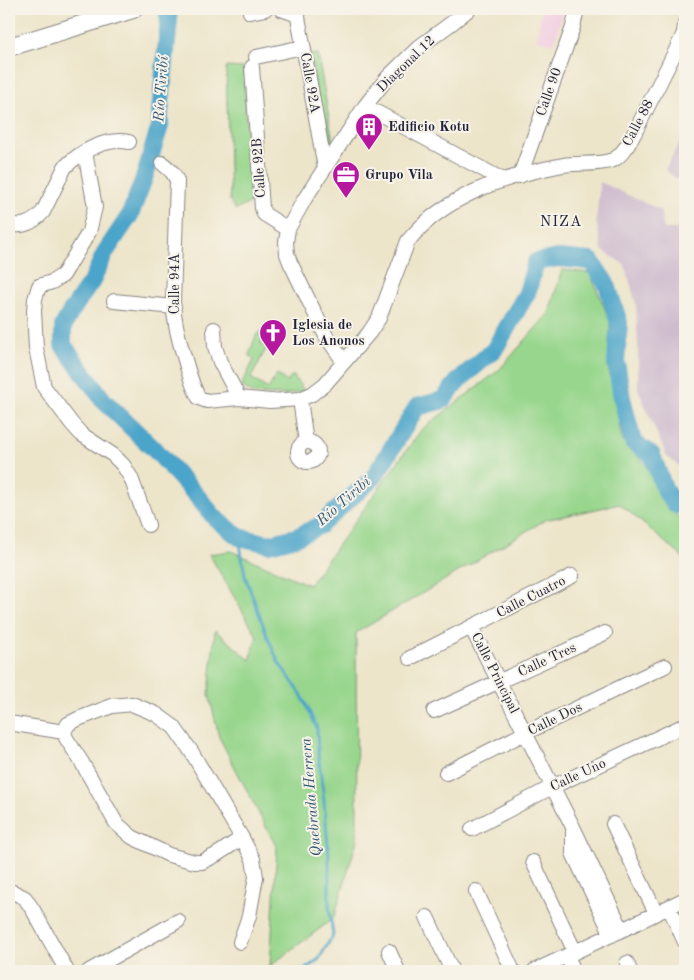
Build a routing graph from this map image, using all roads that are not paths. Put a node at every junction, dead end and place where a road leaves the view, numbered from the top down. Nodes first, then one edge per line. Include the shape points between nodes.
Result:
1 (133, 9) edge
2 (265, 9) edge
3 (281, 9) edge
4 (469, 9) edge
5 (577, 9) edge
6 (250, 12) dead end
7 (685, 24) edge
8 (303, 47) junction
9 (9, 48) edge
10 (365, 106) junction
11 (129, 142) dead end
12 (85, 152) junction
13 (162, 164) dead end
14 (325, 168) junction
15 (520, 176) junction
16 (503, 180) junction
17 (9, 223) edge
18 (288, 229) junction
19 (114, 301) dead end
20 (174, 307) junction
21 (214, 329) dead end
22 (344, 362) junction
23 (239, 398) junction
24 (300, 399) junction
25 (306, 442) dead end
26 (148, 525) dead end
27 (572, 576) dead end
28 (471, 627) junction
29 (605, 634) dead end
30 (410, 658) dead end
31 (666, 666) dead end
32 (499, 682) junction
33 (434, 711) dead end
34 (9, 723) edge
35 (685, 725) edge
36 (64, 732) junction
37 (525, 733) junction
38 (446, 773) dead end
39 (552, 787) junction
40 (613, 824) dead end
41 (472, 829) dead end
42 (242, 838) junction
43 (533, 862) dead end
44 (476, 891) dead end
45 (9, 892) edge
46 (685, 899) edge
47 (669, 907) junction
48 (656, 913) junction
49 (427, 917) dead end
50 (178, 921) dead end
51 (617, 933) junction
52 (240, 942) dead end
53 (685, 942) edge
54 (389, 951) dead end
55 (571, 954) junction
56 (556, 967) edge
57 (66, 971) edge
58 (89, 971) edge
59 (398, 971) edge
60 (452, 971) edge
61 (513, 971) edge
62 (534, 971) edge
63 (574, 971) edge

1 - 9 main road
2 - 6 street
3 - 8 street, Calle 92A via 298,17
4 - 10 street, Diagonal 12 via 419,47 388,77
5 - 15 street, Calle 90
7 - 15 street, Calle 88 via 681,40 621,155 605,162 565,165
8 - 14 street, Calle 92A
8 - 18 street, Calle 92B via 254,62 262,208 264,214
10 - 14 street, Diagonal 12
10 - 16 street
11 - 12 street via 114,140
12 - 17 street via 66,167 34,221 20,226
12 - 26 street via 94,206 89,232 63,275 39,286 34,311 36,348 44,387 81,434 123,465
13 - 20 street, Calle 94A via 172,170 177,180
14 - 18 street, Diagonal 12
15 - 16 street
16 - 22 street via 462,197 415,232 402,255 379,318
18 - 22 street via 286,242 290,262 326,336
19 - 20 street
20 - 23 street, Calle 94A via 178,338 198,398 207,401
21 - 23 street via 220,362
22 - 24 street via 325,384
23 - 24 street
24 - 25 street
27 - 28 street, Calle Cuatro
28 - 30 street, Calle Cuatro
28 - 32 street, Calle Principal
29 - 32 street, Calle Tres
31 - 37 street, Calle Dos
32 - 33 street, Calle Tres
32 - 37 street, Calle Principal
34 - 36 street
35 - 39 street, Calle Uno
36 - 42 street via 116,823 132,837 168,855 195,862 216,855
36 - 42 street via 68,724 112,706 132,704 156,714 174,726
37 - 38 street, Calle Dos
37 - 39 street, Calle Principal
39 - 41 street, Calle Uno
39 - 51 street, Calle Principal via 573,827
40 - 48 street
42 - 52 street via 253,859 256,877 249,916
43 - 55 street
44 - 61 street
45 - 57 street via 25,898
46 - 47 street
47 - 48 street
47 - 53 street
48 - 51 street
49 - 60 street
50 - 58 street
51 - 55 street
54 - 59 street
55 - 56 street
55 - 63 street
56 - 62 street

